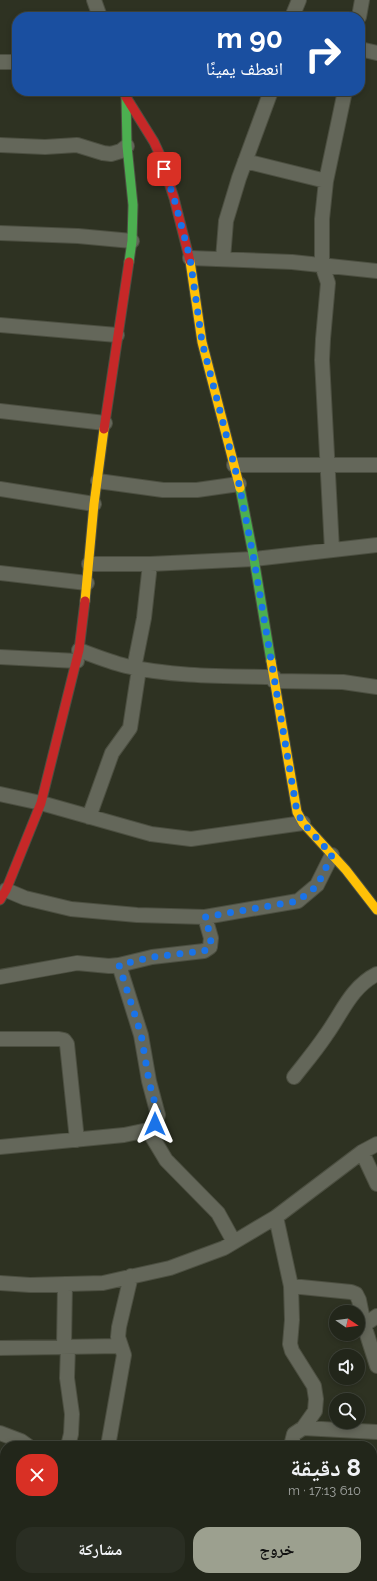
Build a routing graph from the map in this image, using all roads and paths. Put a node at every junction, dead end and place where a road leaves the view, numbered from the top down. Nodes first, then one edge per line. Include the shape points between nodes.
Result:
1 (94, 0) edge
2 (299, 0) edge
3 (362, 0) edge
4 (98, 12) edge
5 (294, 12) edge
6 (360, 12) edge
7 (365, 50) edge
8 (377, 53) edge
9 (0, 62) edge
10 (12, 62) edge
11 (125, 96) edge
12 (126, 96) edge
13 (269, 96) edge
14 (344, 96) edge
15 (0, 145) edge
16 (127, 146) junction
17 (245, 161) junction
18 (326, 181) junction
19 (0, 233) edge
20 (132, 241) junction
21 (190, 258) junction
22 (223, 259) junction
23 (322, 265) junction
24 (377, 271) edge
25 (0, 325) edge
26 (117, 335) junction
27 (0, 411) edge
28 (105, 423) junction
29 (328, 464) junction
30 (234, 465) junction
31 (377, 466) edge
32 (98, 482) junction
33 (239, 484) junction
34 (0, 489) edge
35 (94, 504) junction
36 (377, 545) edge
37 (332, 550) junction
38 (254, 560) junction
39 (89, 564) junction
40 (150, 564) junction
41 (0, 573) edge
42 (87, 583) junction
43 (78, 656) junction
44 (0, 657) edge
45 (136, 668) junction
46 (274, 679) junction
47 (377, 687) edge
48 (0, 794) edge
49 (41, 803) junction
50 (89, 817) junction
51 (303, 823) junction
52 (332, 855) junction
53 (372, 892) edge
54 (3, 895) edge
55 (377, 910) edge
56 (205, 917) junction
57 (119, 965) junction
58 (377, 974) edge
59 (0, 977) edge
60 (0, 1039) edge
61 (294, 1077) dead end
62 (148, 1130) junction
63 (77, 1140) junction
64 (377, 1144) edge
65 (0, 1146) edge
66 (362, 1152) junction
67 (377, 1184) edge
68 (276, 1217) junction
69 (234, 1242) junction
70 (131, 1276) junction
71 (0, 1283) edge
72 (65, 1284) junction
73 (291, 1286) junction
74 (360, 1305) edge
75 (377, 1316) edge
76 (365, 1324) edge
77 (365, 1328) edge
78 (120, 1346) junction
79 (66, 1347) junction
80 (0, 1348) edge
81 (377, 1366) edge
82 (303, 1428) junction
83 (377, 1432) edge
84 (0, 1433) edge
85 (21, 1441) edge
86 (69, 1441) edge
87 (109, 1441) edge
88 (292, 1441) edge

1 - 4 street
2 - 5 street
3 - 6 street
7 - 8 street
9 - 10 street
11 - 16 street
12 - 21 street via 160,155
13 - 17 street
14 - 18 street
15 - 16 street via 77,145 111,154
16 - 20 street via 133,205
17 - 18 street
17 - 22 street via 226,221
18 - 23 street via 322,219
19 - 20 street
20 - 26 street
21 - 22 street
21 - 30 street via 202,342
22 - 23 street
23 - 24 street
23 - 29 street via 328,283 322,360
25 - 26 street
26 - 28 street
27 - 28 street
28 - 32 street
29 - 30 street
29 - 31 street
29 - 37 street
30 - 33 street
32 - 33 street via 163,490 197,490
32 - 35 street
33 - 38 street
34 - 35 street
35 - 39 street
36 - 37 street
37 - 38 street
38 - 40 street
38 - 46 street
39 - 40 street
39 - 42 street
40 - 45 street
41 - 42 street
42 - 43 street
43 - 44 street
43 - 45 street
43 - 49 street
45 - 46 street
45 - 50 street via 130,728 112,753
46 - 47 street via 343,682
46 - 51 street via 297,812
48 - 49 street
49 - 50 street
49 - 54 street
50 - 51 street via 151,834 191,839
51 - 52 street
52 - 53 street
52 - 56 street via 317,886 298,901
53 - 55 street
54 - 56 street via 71,909
56 - 57 street via 211,938 210,947 204,951 152,957
57 - 59 street via 77,963
57 - 62 street via 141,1034 158,1115 155,1124
58 - 61 street via 357,988 327,1035
60 - 63 street via 64,1040 67,1044
62 - 63 street
62 - 69 street via 166,1160 218,1213
63 - 65 street
64 - 66 street
66 - 67 street
66 - 68 street
68 - 69 street
68 - 73 street
69 - 70 street via 170,1268
70 - 72 street via 103,1283
70 - 78 street via 119,1327
71 - 72 street
72 - 79 street
73 - 74 street via 352,1292 356,1294
73 - 82 street via 290,1344 314,1386 316,1399 315,1411
75 - 76 street
77 - 81 street
78 - 79 street
78 - 87 street via 124,1355
79 - 80 street
79 - 86 street via 72,1414
82 - 83 street
82 - 88 street via 294,1434
84 - 85 street

